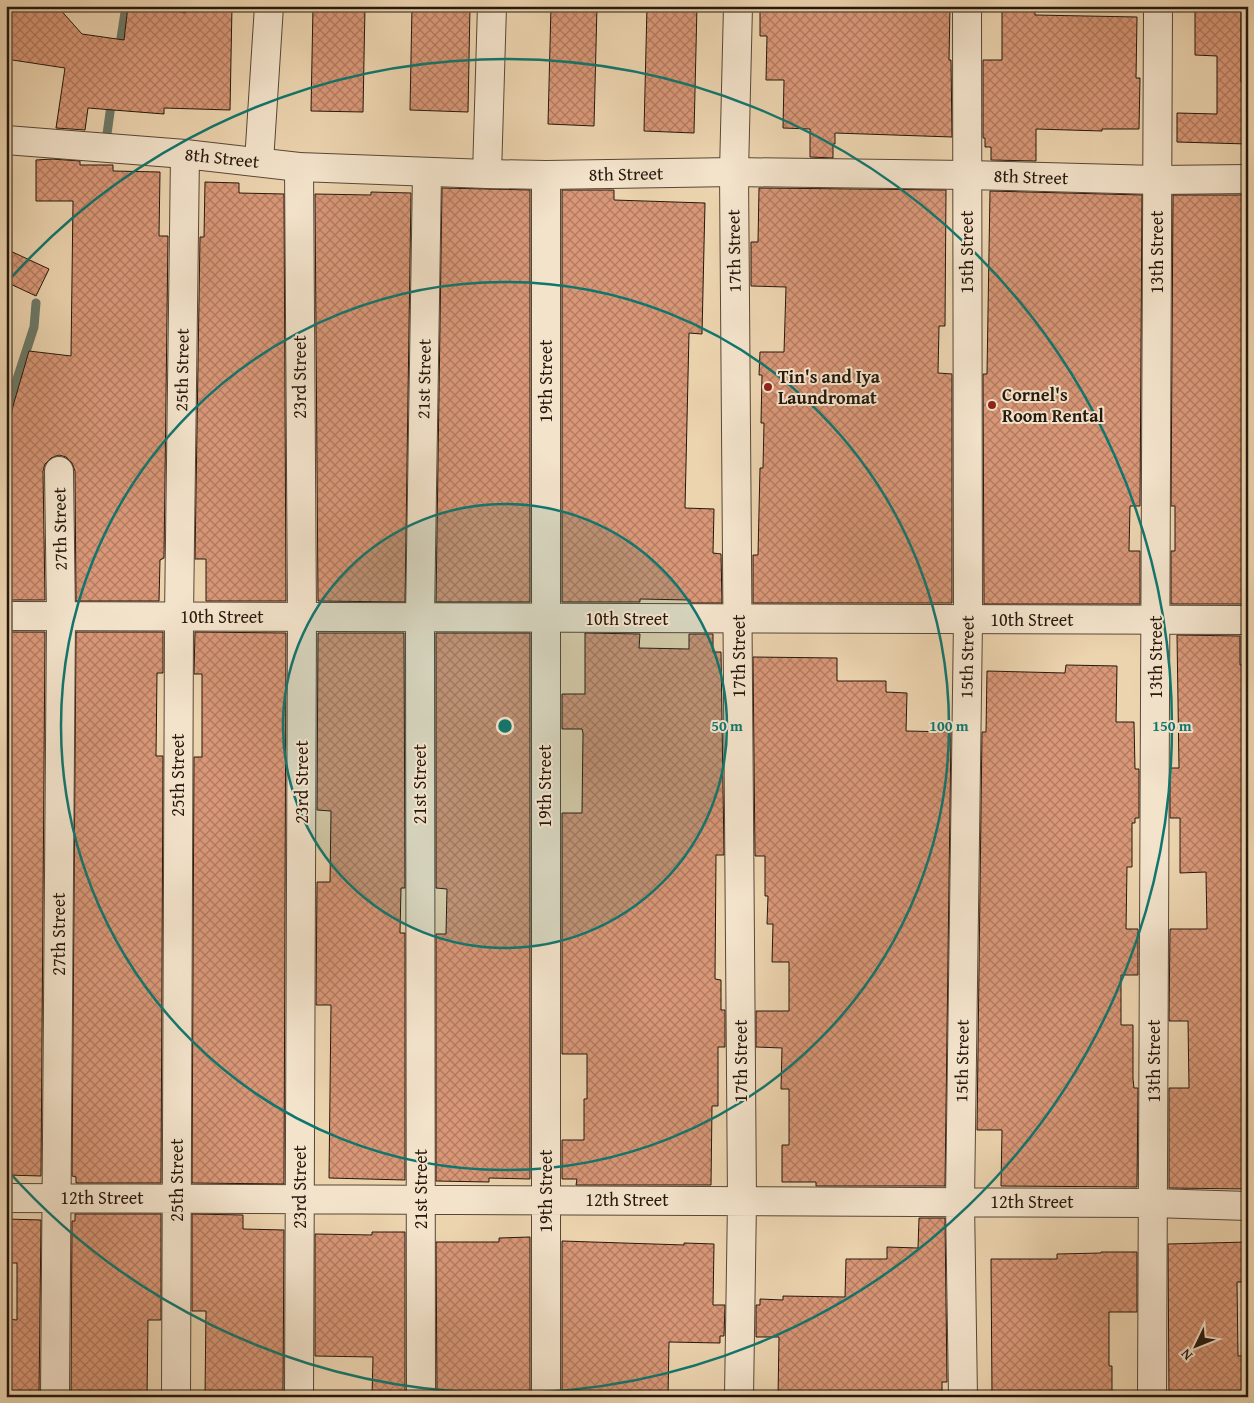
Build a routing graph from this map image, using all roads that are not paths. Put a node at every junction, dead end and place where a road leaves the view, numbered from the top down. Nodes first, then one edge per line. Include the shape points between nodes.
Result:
1 (269, 6) edge
2 (492, 6) edge
3 (738, 6) edge
4 (967, 6) edge
5 (1158, 6) edge
6 (6, 140) edge
7 (185, 154) junction
8 (259, 162) junction
9 (299, 167) junction
10 (427, 172) junction
11 (734, 172) junction
12 (487, 174) junction
13 (546, 175) junction
14 (967, 175) junction
15 (1248, 179) edge
16 (1157, 180) junction
17 (59, 471) dead end
18 (6, 616) edge
19 (61, 616) junction
20 (178, 617) junction
21 (302, 617) junction
22 (420, 618) junction
23 (545, 618) junction
24 (738, 619) junction
25 (968, 620) junction
26 (1248, 620) edge
27 (1156, 621) junction
28 (6, 1198) edge
29 (57, 1198) junction
30 (177, 1198) junction
31 (300, 1199) junction
32 (421, 1200) junction
33 (546, 1200) junction
34 (742, 1201) junction
35 (960, 1202) junction
36 (1153, 1203) junction
37 (1248, 1206) edge
38 (55, 1397) edge
39 (176, 1397) edge
40 (299, 1397) edge
41 (421, 1397) edge
42 (546, 1397) edge
43 (739, 1397) edge
44 (963, 1397) edge
45 (1152, 1397) edge

1 - 8 street
2 - 12 street
3 - 11 street, 17th Street
4 - 14 street, 15th Street
5 - 16 street, 13th Street
6 - 7 street, 8th Street
7 - 8 street, 8th Street
7 - 20 street, 25th Street
8 - 9 street, 8th Street
9 - 10 street, 8th Street
9 - 21 street, 23rd Street
10 - 12 street, 8th Street
10 - 22 street, 21st Street
11 - 13 street, 8th Street
11 - 14 street, 8th Street
11 - 24 street, 17th Street
12 - 13 street, 8th Street
13 - 23 street, 19th Street
14 - 16 street, 8th Street
14 - 25 street, 15th Street
15 - 16 street, 8th Street
16 - 27 street, 13th Street
17 - 19 street, 27th Street
18 - 19 street, 10th Street
19 - 20 street, 10th Street
19 - 29 street, 27th Street
20 - 21 street, 10th Street
20 - 30 street, 25th Street
21 - 22 street, 10th Street
21 - 31 street, 23rd Street
22 - 23 street, 10th Street
22 - 32 street, 21st Street
23 - 24 street, 10th Street
23 - 33 street, 19th Street
24 - 25 street, 10th Street
24 - 34 street, 17th Street
25 - 27 street, 10th Street
25 - 35 street, 15th Street
26 - 27 street, 10th Street
27 - 36 street, 13th Street
28 - 29 street, 12th Street
29 - 30 street, 12th Street
29 - 38 street, 27th Street
30 - 31 street, 12th Street
30 - 39 street, 25th Street
31 - 32 street, 12th Street
31 - 40 street, 23rd Street
32 - 33 street, 12th Street
32 - 41 street, 21st Street
33 - 34 street, 12th Street
33 - 42 street, 19th Street
34 - 35 street, 12th Street
34 - 43 street, 17th Street
35 - 36 street, 12th Street
35 - 44 street, 15th Street
36 - 37 street, 12th Street
36 - 45 street, 13th Street

